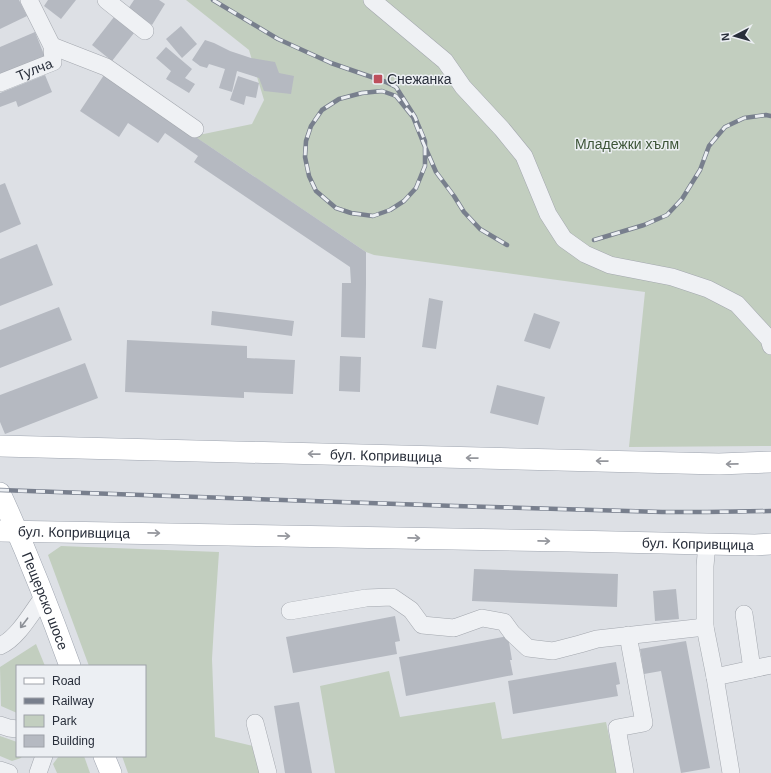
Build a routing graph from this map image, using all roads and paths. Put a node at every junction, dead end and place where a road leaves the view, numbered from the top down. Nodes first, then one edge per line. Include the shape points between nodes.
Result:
1 (29, 0) edge
2 (106, 0) edge
3 (372, 0) edge
4 (145, 31) dead end
5 (52, 46) junction
6 (0, 83) edge
7 (195, 129) dead end
8 (771, 346) edge
9 (0, 446) edge
10 (771, 462) edge
11 (0, 493) edge
12 (9, 531) edge
13 (707, 544) junction
14 (771, 544) edge
15 (44, 596) junction
16 (290, 611) dead end
17 (744, 614) dead end
18 (705, 627) junction
19 (628, 635) junction
20 (0, 646) edge
21 (70, 665) edge
22 (771, 665) edge
23 (752, 669) junction
24 (715, 677) junction
25 (255, 723) dead end
26 (0, 725) edge
27 (16, 729) edge
28 (44, 757) edge
29 (104, 757) edge
30 (0, 770) edge
31 (9, 773) edge
32 (38, 773) edge
33 (111, 773) edge
34 (268, 773) edge
35 (625, 773) edge
36 (731, 773) edge

1 - 5 street
2 - 4 street
3 - 8 street via 445,61 463,87 524,156 548,214 564,239 585,254 610,265 672,277 708,289 737,304 769,339
5 - 6 street, Тулча via 53,62
5 - 7 street via 106,67
10 -> 9 main road, бул. Копривщица via 719,464
11 - 12 main road, Пещерско шосе
12 -> 13 main road, бул. Копривщица
12 - 15 main road, Пещерско шосе
13 - 14 main road, бул. Копривщица
13 - 18 street
15 -> 20 street via 8,642
15 - 21 main road, Пещерско шосе
16 - 19 street via 366,598 392,597 411,610 422,625 454,628 482,618 504,622 528,648 553,651 596,638
17 - 23 street
18 - 19 street
18 - 24 street
19 - 35 street via 644,723 617,728
22 - 23 street
23 - 24 street
24 - 36 street
25 - 34 street
26 - 27 street
28 - 32 street
29 - 33 main road
30 - 31 street

